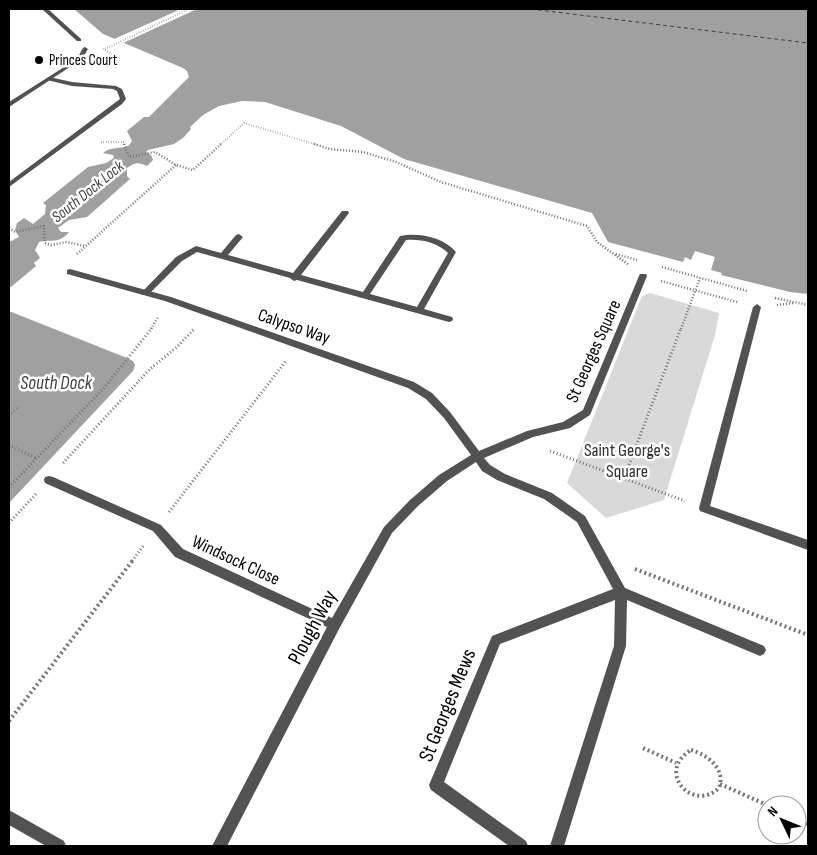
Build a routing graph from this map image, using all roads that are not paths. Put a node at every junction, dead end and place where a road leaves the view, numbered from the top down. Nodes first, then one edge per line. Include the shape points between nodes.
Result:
1 (44, 9) edge
2 (79, 40) dead end
3 (86, 49) dead end
4 (49, 79) junction
5 (9, 105) edge
6 (9, 185) edge
7 (345, 213) dead end
8 (239, 237) dead end
9 (222, 257) junction
10 (70, 272) dead end
11 (643, 276) road end
12 (294, 278) junction
13 (145, 293) junction
14 (365, 296) junction
15 (757, 307) road end
16 (419, 311) junction
17 (449, 318) dead end
18 (476, 457) junction
19 (49, 480) road end
20 (808, 545) edge
21 (621, 592) junction
22 (335, 624) junction
23 (760, 650) dead end
24 (9, 817) edge
25 (59, 846) edge
26 (219, 846) edge
27 (521, 846) edge
28 (557, 846) edge

1 - 2 street
3 - 4 street via 80,58
4 - 5 street
4 - 6 street via 114,87 120,90 123,99
7 - 12 street
8 - 9 street
9 - 12 street
9 - 13 street via 196,250 189,252
10 - 13 street, Calypso Way
11 - 18 street, St Georges Square via 587,412 566,425 519,439
12 - 14 street
13 - 18 street, Calypso Way via 411,385 429,396 447,415
14 - 16 street
14 - 16 street via 403,238 446,245 452,252
15 - 20 street via 704,508
16 - 17 street
18 - 21 street via 501,477 548,496 581,519
18 - 22 street, Plough Way via 443,478 388,530
19 - 22 street, Windsock Close via 157,528 179,553
21 - 23 street
21 - 27 street, St Georges Mews via 496,640 436,785
21 - 28 street via 620,646
22 - 26 street, Plough Way
24 - 25 street

